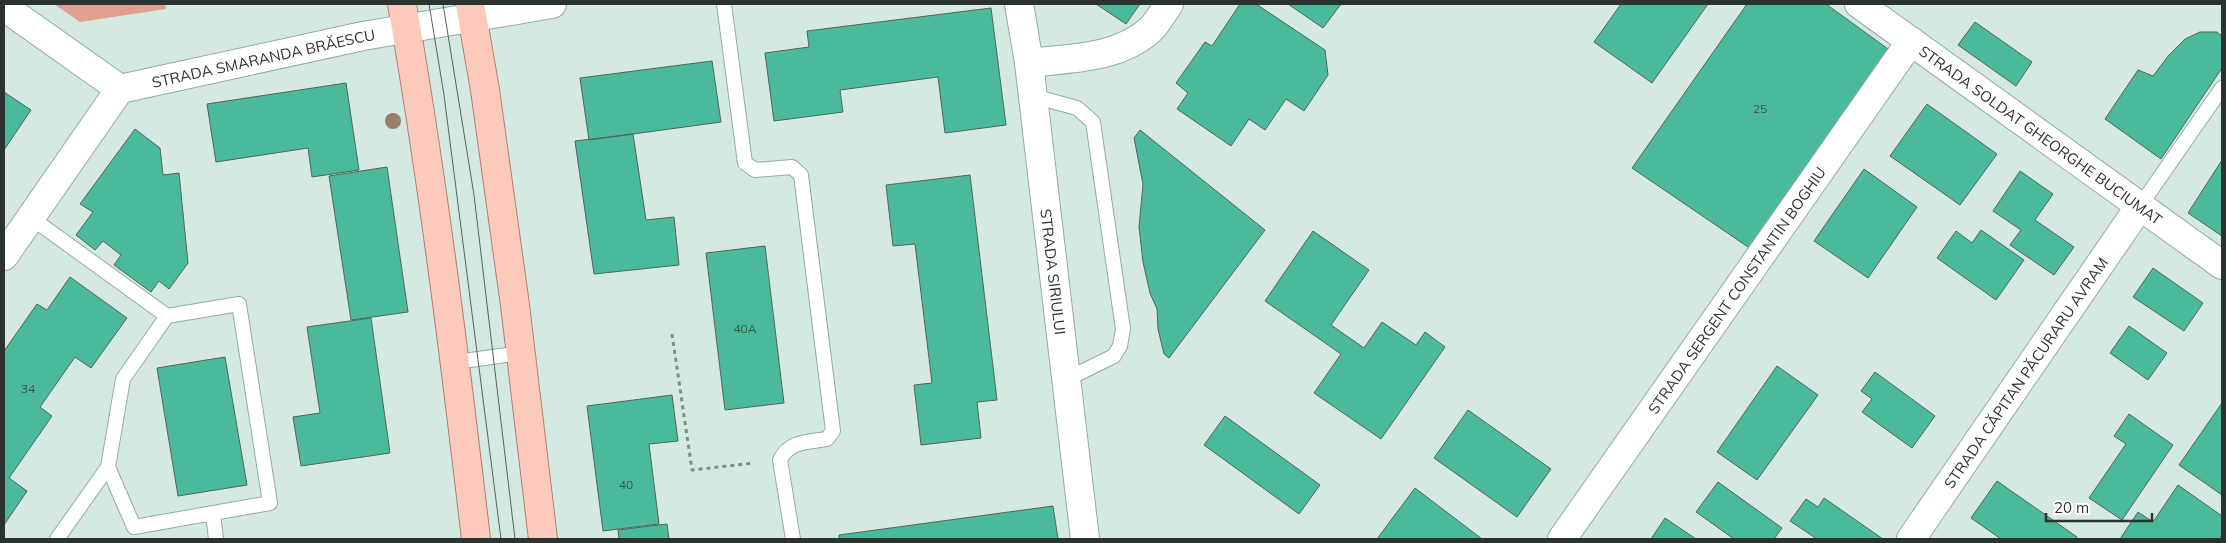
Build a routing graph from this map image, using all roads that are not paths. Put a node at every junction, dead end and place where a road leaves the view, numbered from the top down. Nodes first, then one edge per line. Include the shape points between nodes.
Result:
1 (552, 4) edge
2 (724, 4) edge
3 (1020, 4) edge
4 (1169, 4) edge
5 (1859, 4) edge
6 (4, 7) edge
7 (471, 10) edge
8 (404, 16) edge
9 (1911, 41) junction
10 (1029, 63) junction
11 (120, 88) junction
12 (2222, 88) edge
13 (1033, 96) junction
14 (2140, 206) junction
15 (30, 217) junction
16 (4, 256) edge
17 (2222, 265) edge
18 (167, 316) junction
19 (521, 354) junction
20 (456, 362) junction
21 (1066, 379) junction
22 (108, 467) junction
23 (213, 514) junction
24 (57, 539) edge
25 (216, 539) edge
26 (476, 539) edge
27 (543, 539) edge
28 (793, 539) edge
29 (1085, 539) edge
30 (1562, 539) edge
31 (1911, 539) edge

1 - 7 street
2 - 28 lane via 745,163 755,170 792,167 801,175 833,431 828,439 792,445 780,460
3 - 10 street, STRADA SIRIULUI
4 - 10 street via 1152,28 1130,45 1100,54
5 - 9 street, STRADA SOLDAT GHEORGHE BUCIUMAT
6 - 11 street
7 - 8 street
7 - 19 main road
8 - 11 street, STRADA SMARANDA BRĂESCU
8 - 20 main road
9 - 14 street, STRADA SOLDAT GHEORGHE BUCIUMAT
9 - 30 street, STRADA SERGENT CONSTANTIN BOGHIU
10 - 13 street, STRADA SIRIULUI
11 - 15 street
12 - 14 lane
13 - 21 street, STRADA SIRIULUI
13 - 21 lane via 1077,108 1093,122 1123,329 1120,346 1114,356
14 - 17 street, STRADA SOLDAT GHEORGHE BUCIUMAT
14 - 31 street, STRADA CĂPITAN PĂCURARU AVRAM
15 - 16 street
15 - 18 lane
18 - 22 lane via 122,378
18 - 23 lane via 239,304 270,503
19 - 20 lane
19 - 27 main road
20 - 26 main road
21 - 29 street, STRADA SIRIULUI
22 - 23 lane via 134,527
22 - 24 lane
23 - 25 lane

